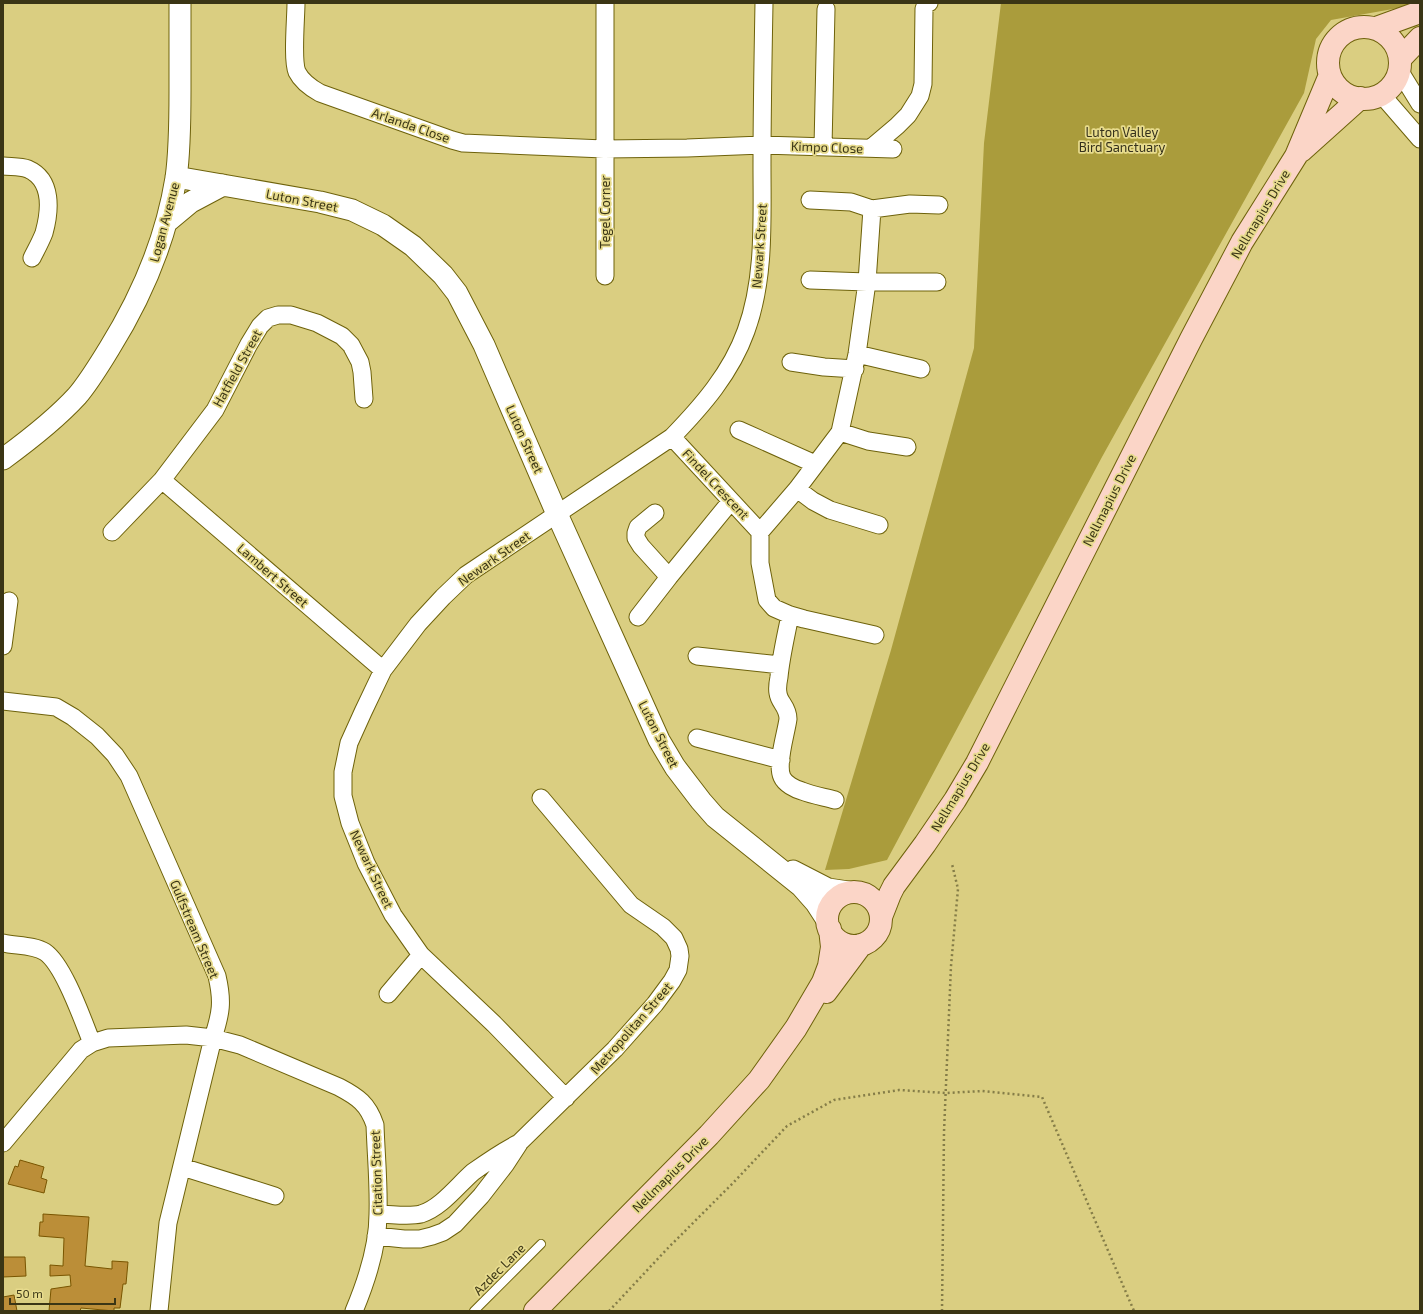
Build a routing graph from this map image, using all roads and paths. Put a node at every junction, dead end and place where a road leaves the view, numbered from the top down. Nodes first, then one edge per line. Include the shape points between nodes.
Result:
1 (180, 3) edge
2 (296, 3) edge
3 (605, 3) edge
4 (764, 3) edge
5 (929, 3) edge
6 (826, 9) dead end
7 (1420, 12) edge
8 (1376, 28) junction
9 (1420, 38) edge
10 (1400, 64) junction
11 (1330, 75) junction
12 (1371, 96) junction
13 (1420, 104) edge
14 (1420, 139) edge
15 (762, 145) junction
16 (823, 146) junction
17 (871, 148) junction
18 (604, 149) junction
19 (893, 149) dead end
20 (1296, 156) junction
21 (3, 166) edge
22 (176, 177) junction
23 (223, 185) junction
24 (810, 200) dead end
25 (939, 205) dead end
26 (872, 209) junction
27 (167, 222) junction
28 (32, 258) dead end
29 (605, 276) dead end
30 (810, 280) dead end
31 (867, 282) junction
32 (937, 282) dead end
33 (791, 362) dead end
34 (856, 362) junction
35 (921, 369) dead end
36 (364, 400) dead end
37 (739, 430) dead end
38 (840, 432) junction
39 (672, 437) junction
40 (907, 447) dead end
41 (3, 459) edge
42 (815, 464) junction
43 (162, 480) junction
44 (797, 489) junction
45 (731, 501) junction
46 (655, 513) dead end
47 (557, 514) junction
48 (879, 525) dead end
49 (112, 532) dead end
50 (760, 532) junction
51 (669, 577) junction
52 (9, 601) dead end
53 (790, 615) junction
54 (638, 617) dead end
55 (875, 635) dead end
56 (3, 646) edge
57 (697, 656) dead end
58 (780, 665) junction
59 (383, 670) junction
60 (3, 701) edge
61 (697, 738) dead end
62 (780, 760) junction
63 (541, 798) dead end
64 (835, 800) dead end
65 (925, 844) junction
66 (755, 848) junction
67 (952, 864) dead end
68 (853, 892) junction
69 (881, 917) junction
70 (828, 925) junction
71 (3, 943) edge
72 (861, 945) junction
73 (421, 955) junction
74 (388, 994) dead end
75 (796, 1028) junction
76 (213, 1038) junction
77 (92, 1043) junction
78 (946, 1093) junction
79 (566, 1098) junction
80 (520, 1142) junction
81 (3, 1143) edge
82 (182, 1168) junction
83 (275, 1196) dead end
84 (378, 1214) junction
85 (376, 1236) junction
86 (541, 1244) dead end
87 (159, 1311) edge
88 (354, 1311) edge
89 (474, 1311) edge
90 (535, 1311) edge
91 (609, 1311) edge
92 (942, 1311) edge
93 (1134, 1311) edge

1 - 22 street, Logan Avenue via 180,128
2 - 18 street, Arlanda Close via 297,72 309,86 320,93 463,143
3 - 18 street
4 - 15 street, Newark Street
5 - 17 street via 924,9 923,84 920,96 908,115
6 - 16 street
7 - 8 main road
8 - 10 main road via 1392,40 1398,49
8 - 11 main road via 1353,28 1334,42 1329,52
9 - 10 main road
10 - 12 main road via 1396,80 1389,88
10 - 13 street
11 - 12 main road via 1342,91 1351,96
11 - 20 main road, Nellmapius Drive
12 - 14 street
12 - 20 main road, Nellmapius Drive
15 - 16 street, Kimpo Close
15 - 18 street, Arlanda Close
15 - 39 street, Newark Street via 760,269 746,332 720,382
16 - 17 street, Kimpo Close
17 - 19 street, Kimpo Close
18 - 29 street, Tegel Corner
20 - 65 main road, Nellmapius Drive via 1242,242 1198,325 977,763
21 - 28 street via 28,169 37,175 47,190 46,225
22 - 23 street, Luton Street
22 - 27 street, Logan Avenue
23 - 27 street via 194,200
23 - 47 street, Luton Street via 352,210 383,225 413,246 443,275 457,293 484,345
24 - 26 street via 852,202
25 - 26 street via 910,204
26 - 31 street
27 - 41 street, Logan Avenue via 145,284 99,365 77,396 42,429
30 - 31 street
31 - 32 street
31 - 34 street
33 - 34 street via 814,366
34 - 35 street
34 - 38 street
36 - 43 street, Hatfield Street via 360,362 351,345 342,336 316,323 291,315 278,314 268,318 260,326 215,410
37 - 42 street
38 - 40 street via 868,441
38 - 42 street
39 - 45 street, Findel Crescent
39 - 47 street, Newark Street
42 - 44 street
43 - 49 street, Hatfield Street
43 - 59 street, Lambert Street
44 - 48 street via 830,510
44 - 50 street
45 - 50 street, Findel Crescent
45 - 51 street
46 - 51 street via 638,527 636,538
47 - 59 street, Newark Street via 462,580 442,597
47 - 66 street, Luton Street via 659,740 675,767 715,817
50 - 53 street via 760,563 767,600 774,608
51 - 54 street
52 - 56 street
53 - 55 street
53 - 58 street
57 - 58 street
58 - 62 street via 778,693 786,708 788,719
59 - 73 street, Newark Street via 350,743 343,772 343,796 350,823 366,863 393,915
60 - 76 street, Gulfstream Street via 56,708 73,716 115,755 129,776 217,976 221,1004
61 - 62 street
62 - 64 street via 783,778 793,788
63 - 79 street, Metropolitan Street via 631,904 674,938 680,956 678,970 654,1004 615,1049
65 - 68 main road, Nellmapius Drive via 889,877
65 - 69 main road, Nellmapius Drive via 894,886
66 - 68 street, Luton Street via 828,888
66 - 70 street, Luton Street via 801,886 816,903
67 - 78 path via 958,889 951,966
68 - 69 main road via 866,894 874,900
68 - 70 main road via 839,896 833,903 828,911
69 - 72 main road via 876,934
70 - 72 main road via 842,943
70 - 75 main road, Nellmapius Drive via 832,948 829,966 823,982
71 - 77 street via 34,948 45,952 56,962
72 - 75 main road, Nellmapius Drive
73 - 74 street
73 - 79 street, Newark Street via 494,1024
75 - 90 main road, Nellmapius Drive via 759,1080 720,1123
76 - 77 street via 186,1035 108,1038
76 - 82 street, Gulfstream Street
76 - 84 street, Citation Street via 240,1045 339,1087 362,1101 375,1125
77 - 81 street via 81,1050
78 - 91 path via 899,1090 834,1100 787,1126
78 - 92 path
78 - 93 path via 982,1091 1042,1097
79 - 80 street, Metropolitan Street
80 - 84 street, Metropolitan Street via 473,1173 434,1208 411,1215
80 - 85 street, Metropolitan Street via 480,1196 455,1224 443,1232 420,1239
82 - 83 street
82 - 87 street, Gulfstream Street via 168,1223
84 - 85 street, Citation Street
85 - 88 street, Citation Street via 370,1267
86 - 89 lane, Azdec Lane

